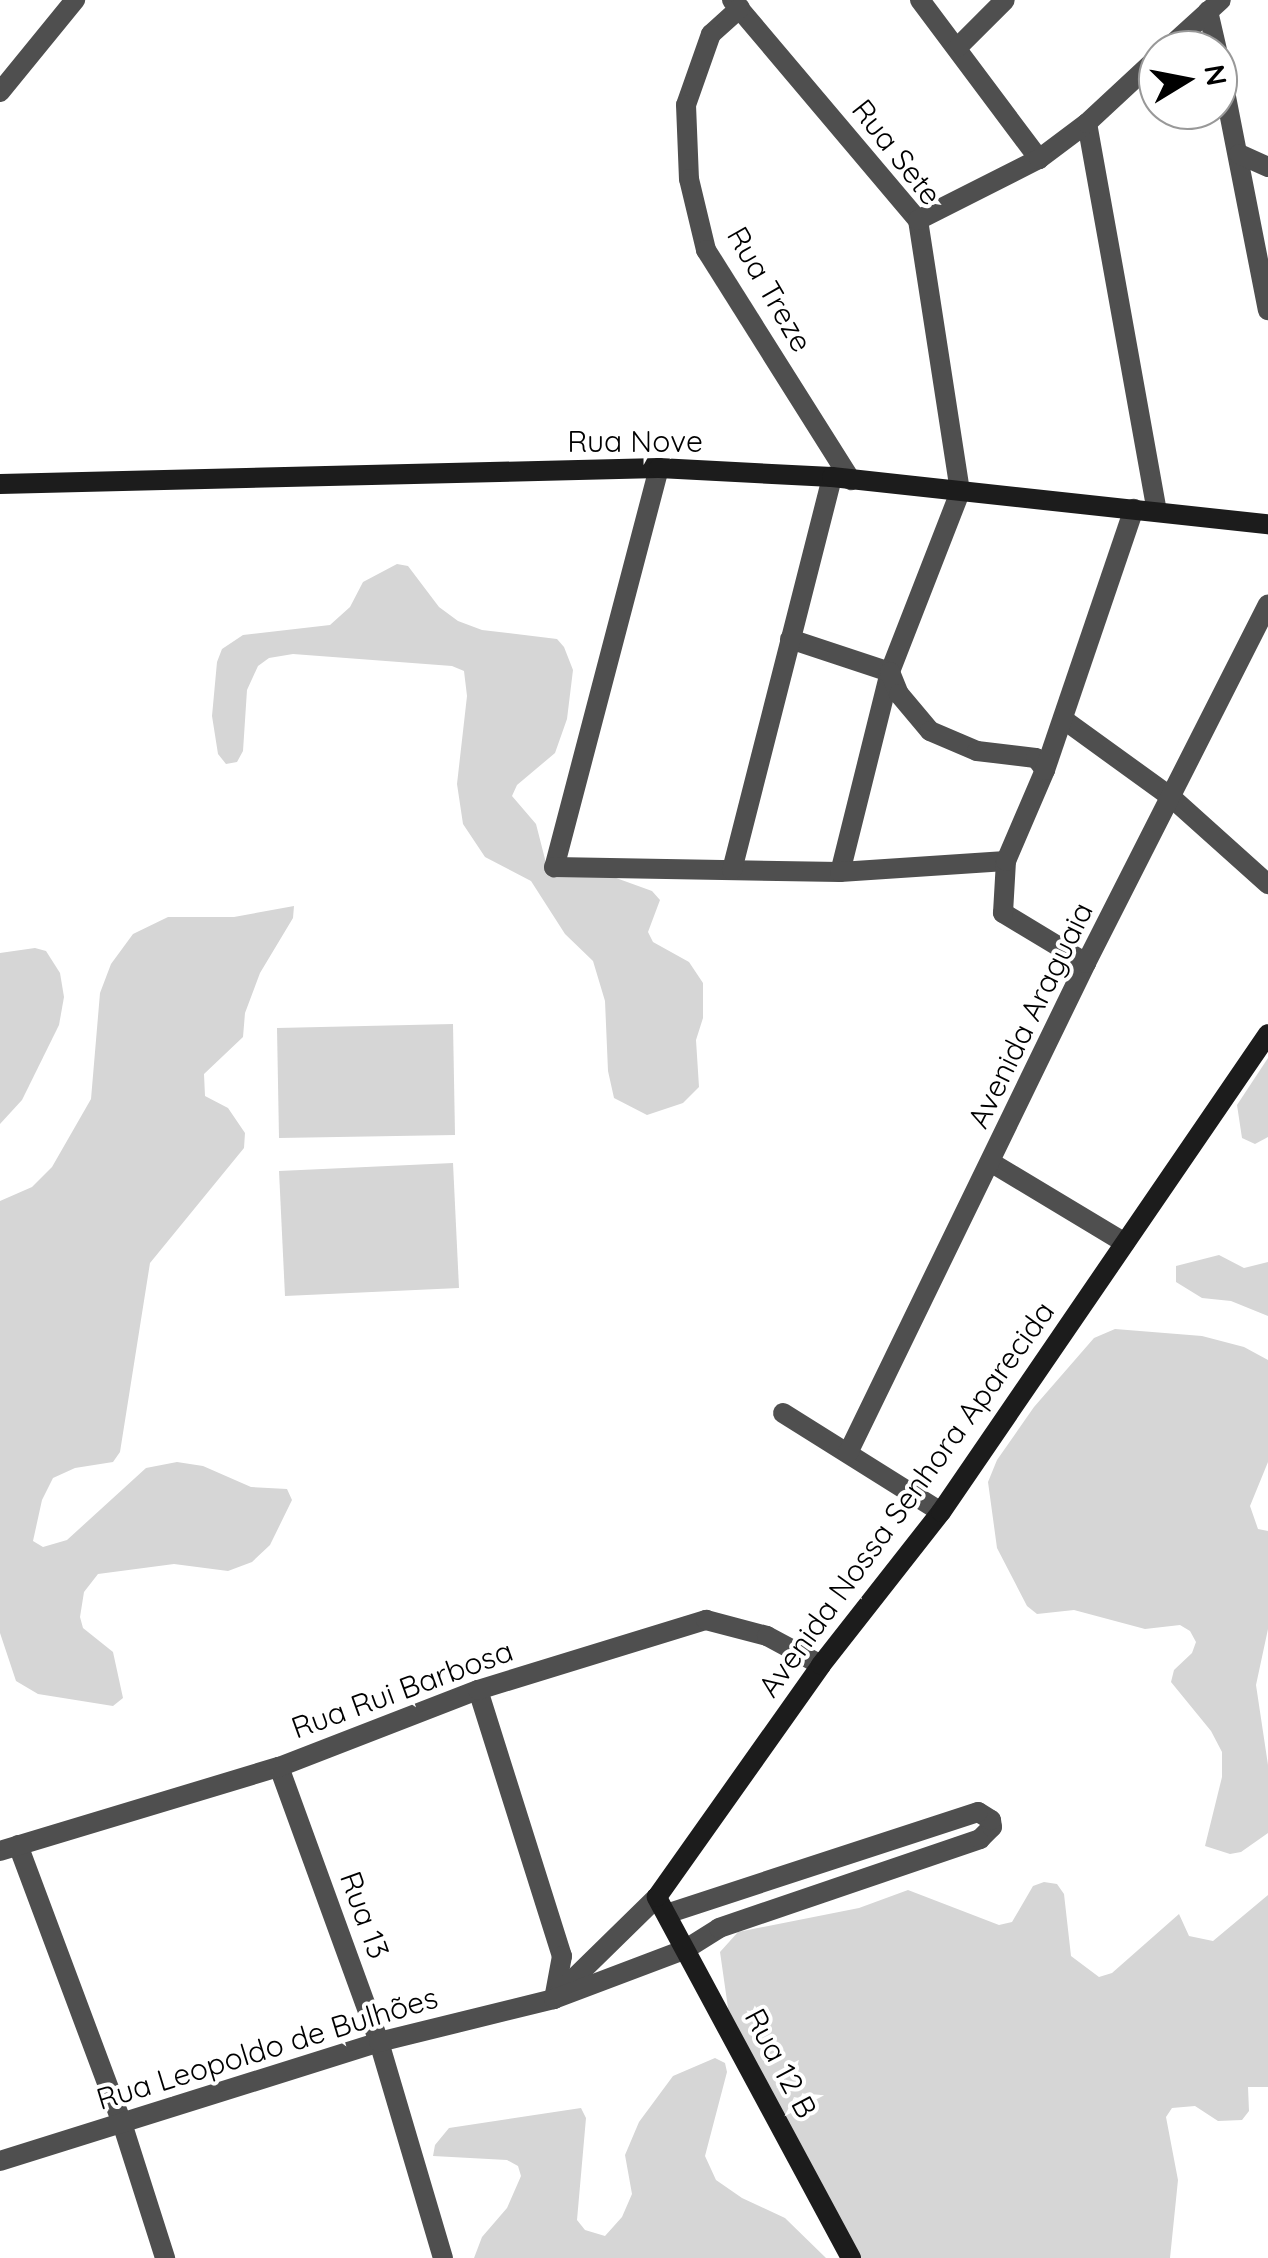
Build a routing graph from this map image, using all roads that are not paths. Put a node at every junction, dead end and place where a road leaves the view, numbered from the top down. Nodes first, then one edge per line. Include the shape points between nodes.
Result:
1 (75, 0) edge
2 (920, 0) edge
3 (1005, 0) edge
4 (736, 4) edge
5 (1215, 5) edge
6 (1188, 30) edge
7 (1216, 30) edge
8 (958, 47) junction
9 (1138, 76) edge
10 (0, 92) edge
11 (1087, 123) junction
12 (1234, 130) edge
13 (1239, 154) junction
14 (1038, 159) junction
15 (1268, 167) edge
16 (918, 220) junction
17 (1268, 310) edge
18 (659, 468) junction
19 (841, 479) junction
20 (0, 484) edge
21 (960, 492) junction
22 (1134, 508) junction
23 (1157, 511) junction
24 (1268, 524) edge
25 (1268, 604) edge
26 (790, 638) junction
27 (890, 672) junction
28 (1063, 719) junction
29 (1045, 770) junction
30 (1172, 798) junction
31 (1006, 861) junction
32 (732, 870) junction
33 (840, 872) junction
34 (1268, 884) edge
35 (1086, 964) junction
36 (1268, 1034) edge
37 (992, 1162) junction
38 (1125, 1243) junction
39 (783, 1413) dead end
40 (848, 1453) junction
41 (941, 1512) junction
42 (821, 1666) junction
43 (478, 1690) junction
44 (280, 1766) junction
45 (9, 1848) edge
46 (661, 1906) junction
47 (686, 1949) junction
48 (554, 2000) junction
49 (379, 2042) junction
50 (122, 2122) junction
51 (0, 2161) edge
52 (165, 2258) edge
53 (443, 2258) edge
54 (850, 2258) edge

1 - 10 street
2 - 8 street
3 - 8 street
4 - 16 street, Rua Sete
4 - 19 street, Rua Treze via 712,34 686,106 693,196 706,250
5 - 6 street
5 - 7 street
8 - 14 street
9 - 11 street
11 - 14 street
11 - 23 street
12 - 13 street
13 - 15 street
13 - 17 street
14 - 16 street
16 - 21 street, Rua Sete
18 - 19 street, Rua Nove
18 - 20 street, Rua Nove
18 - 32 street via 554,867
19 - 21 street, Rua Nove
19 - 26 street
21 - 22 street, Rua Nove
21 - 27 street
22 - 23 street, Rua Nove
22 - 28 street
23 - 24 street, Rua Nove
25 - 30 street, Avenida Araguaia
26 - 27 street
26 - 32 street
27 - 29 street via 930,731 977,751 1036,758
27 - 33 street
28 - 29 street
28 - 30 street
29 - 31 street
30 - 34 street
30 - 35 street, Avenida Araguaia
31 - 33 street
31 - 35 street via 1003,913
32 - 33 street
35 - 37 street, Avenida Araguaia
36 - 38 street, Avenida Nossa Senhora Aparecida
37 - 38 street
37 - 40 street, Avenida Araguaia
38 - 41 street, Avenida Nossa Senhora Aparecida
39 - 40 street
40 - 41 street
41 - 42 street, Avenida Nossa Senhora Aparecida
42 - 43 street, Rua Rui Barbosa via 767,1636 706,1620
42 - 46 street, Avenida Nossa Senhora Aparecida
43 - 44 street, Rua Rui Barbosa
43 - 48 street via 562,1956
44 - 45 street, Rua Rui Barbosa
44 - 49 street, Rua 13
45 - 50 street
46 - 47 street, Rua 12 B
46 - 47 street, Rua Leopoldo de Bulhões via 978,1812 991,1820 980,1839 720,1928
46 - 48 street, Rua Leopoldo de Bulhões
47 - 48 street, Rua Leopoldo de Bulhões
47 - 54 street, Rua 12 B
48 - 49 street, Rua Leopoldo de Bulhões
49 - 50 street, Rua Leopoldo de Bulhões
49 - 53 street, Rua 13
50 - 51 street, Rua Leopoldo de Bulhões
50 - 52 street

